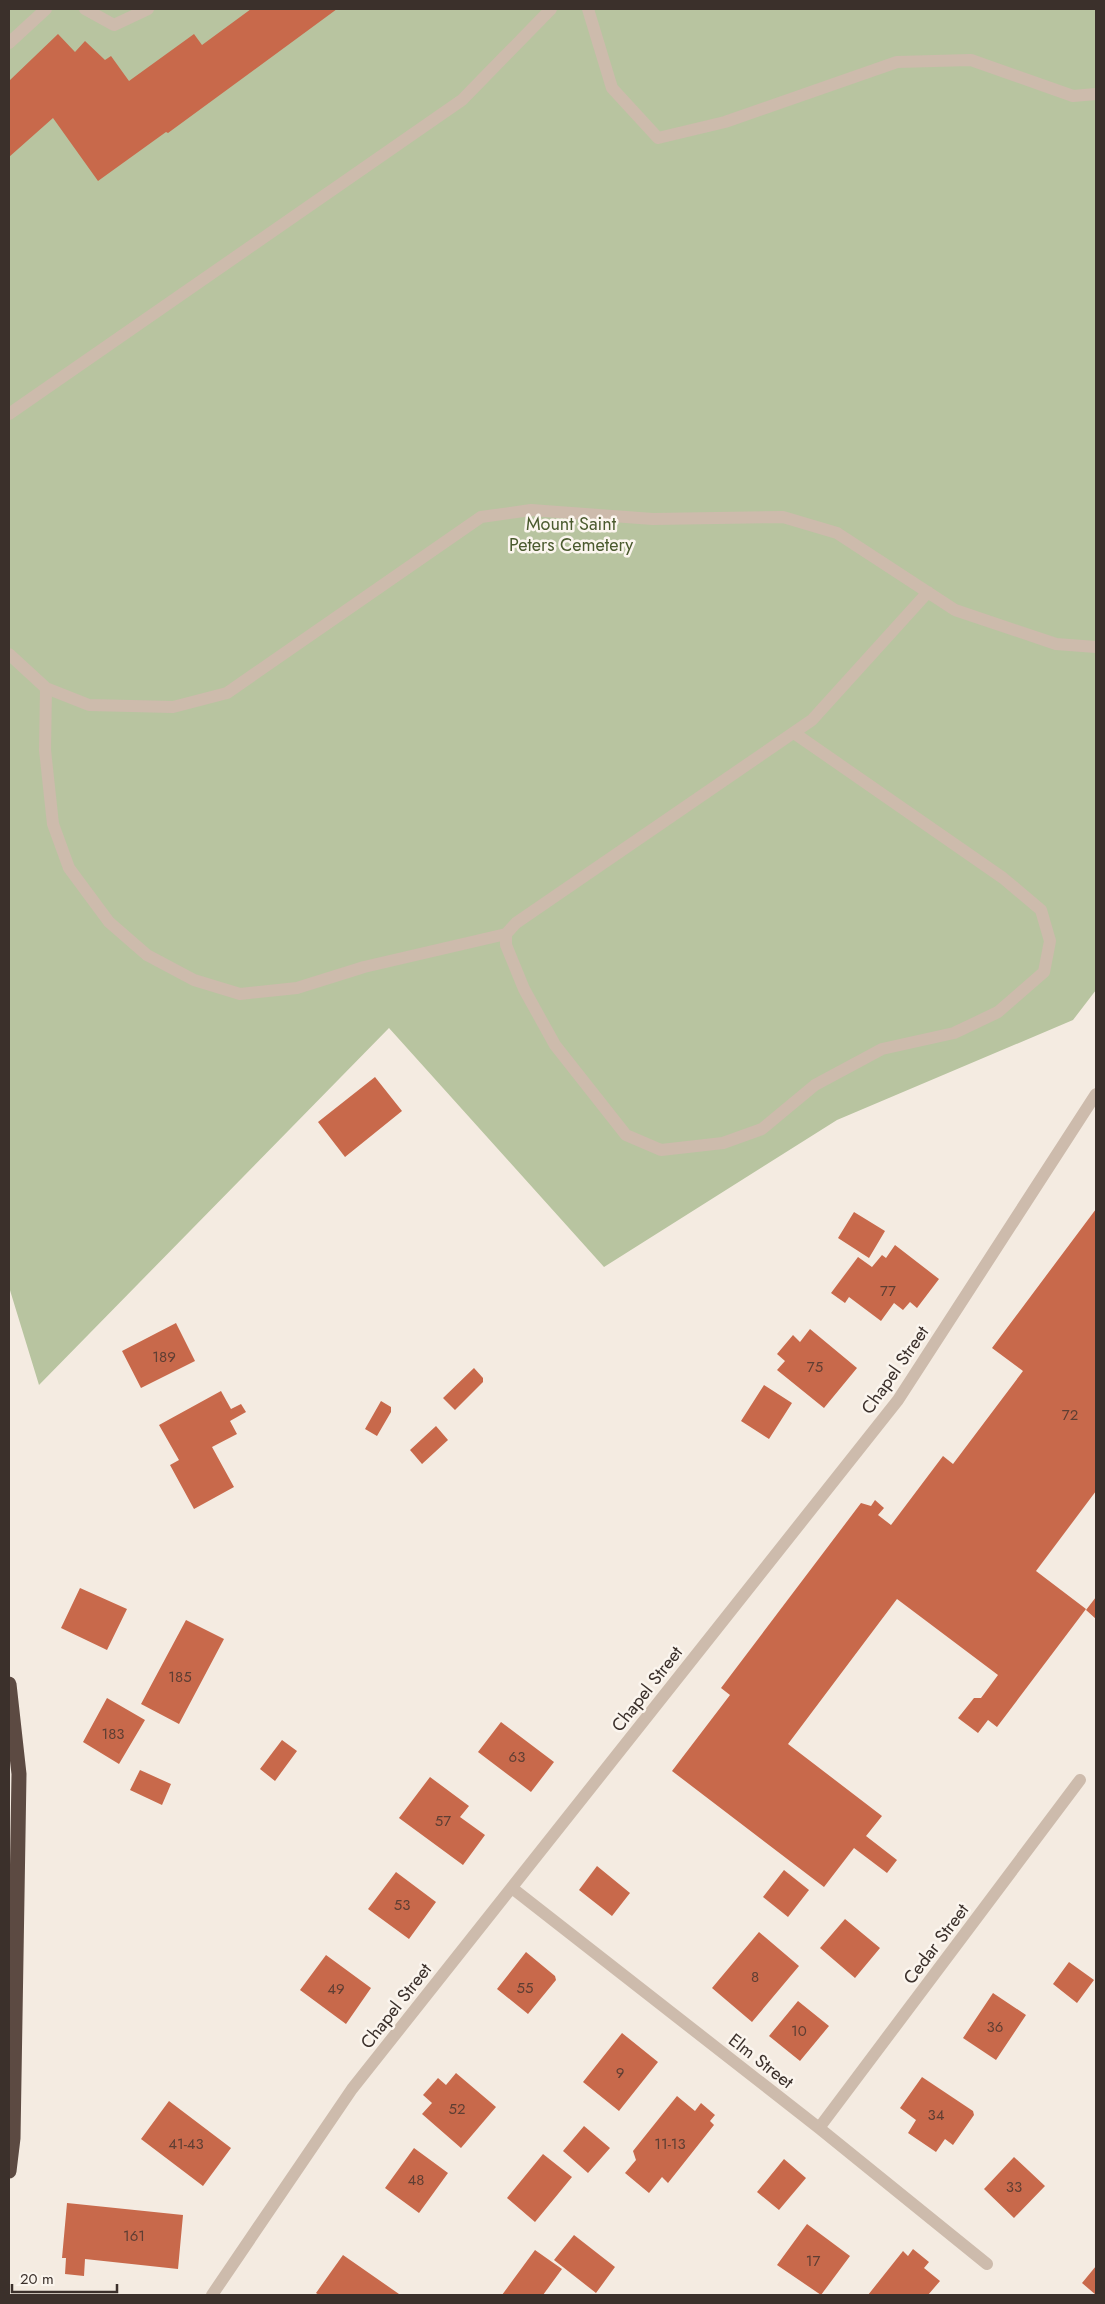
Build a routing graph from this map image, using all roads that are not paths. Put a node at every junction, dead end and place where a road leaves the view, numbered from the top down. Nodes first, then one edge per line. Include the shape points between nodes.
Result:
1 (46, 9) edge
2 (85, 9) edge
3 (148, 9) edge
4 (551, 9) edge
5 (588, 9) edge
6 (9, 43) edge
7 (1096, 94) edge
8 (9, 414) edge
9 (928, 592) junction
10 (1096, 646) edge
11 (9, 654) edge
12 (46, 688) junction
13 (794, 733) junction
14 (506, 934) junction
15 (1096, 1094) edge
16 (9, 1684) edge
17 (1080, 1780) dead end
18 (512, 1888) junction
19 (819, 2128) junction
20 (9, 2171) edge
21 (987, 2264) dead end
22 (212, 2295) edge

1 - 6 street
2 - 3 street via 114,25
4 - 8 street via 462,100
5 - 7 street via 612,88 658,138 725,122 897,62 971,60 1072,96
9 - 10 street via 955,610 1056,644
9 - 12 street via 837,533 783,517 653,519 531,510 481,517 227,693 173,707 89,705
9 - 13 street via 812,720
11 - 12 street
12 - 14 street via 45,750 53,824 69,868 110,922 147,955 186,976 240,994 297,988 364,967
13 - 14 street via 516,923
13 - 14 street via 1003,878 1041,910 1050,941 1044,972 998,1012 954,1033 882,1049 815,1085 762,1129 723,1143 661,1150 626,1135 555,1045 524,989 506,946
15 - 18 street, Chapel Street via 898,1400
16 - 20 highway via 19,1774
17 - 19 street, Cedar Street
18 - 19 street, Elm Street
18 - 22 street, Chapel Street via 352,2089
19 - 21 street, Elm Street

